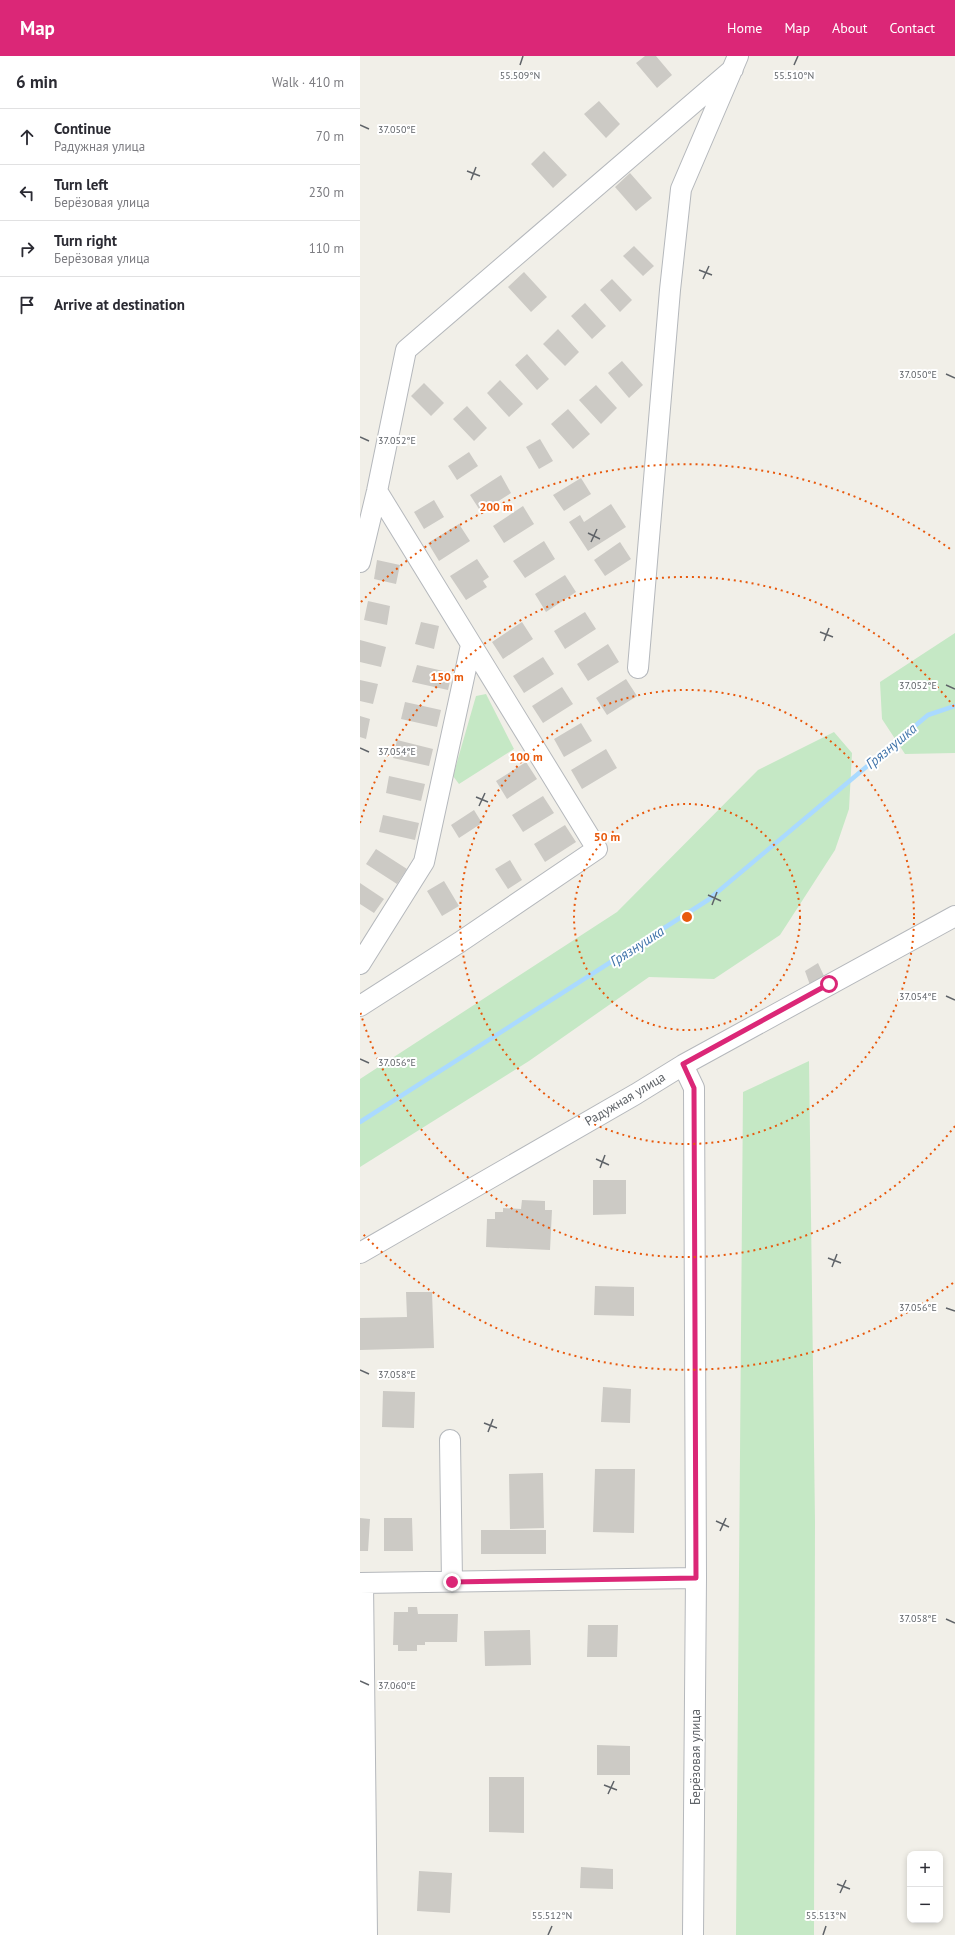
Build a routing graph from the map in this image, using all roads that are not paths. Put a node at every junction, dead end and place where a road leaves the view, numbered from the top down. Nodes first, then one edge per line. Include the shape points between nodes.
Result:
1 (736, 62) edge
2 (377, 491) junction
3 (360, 562) edge
4 (471, 645) junction
5 (638, 668) dead end
6 (955, 916) edge
7 (360, 964) edge
8 (360, 1006) edge
9 (683, 1064) junction
10 (360, 1253) edge
11 (450, 1440) dead end
12 (696, 1578) junction
13 (452, 1582) junction
14 (362, 1583) edge
15 (367, 1935) edge
16 (694, 1935) edge

1 - 2 street via 406,350
1 - 5 street via 681,190
2 - 3 street
2 - 4 street
4 - 7 street via 424,862
4 - 8 street via 597,849
6 - 9 street, Радужная улица
9 - 10 street, Радужная улица via 636,1094
9 - 12 street, Берёзовая улица via 694,1088
11 - 13 street
12 - 13 street
12 - 16 street, Берёзовая улица
13 - 14 street
14 - 15 street

